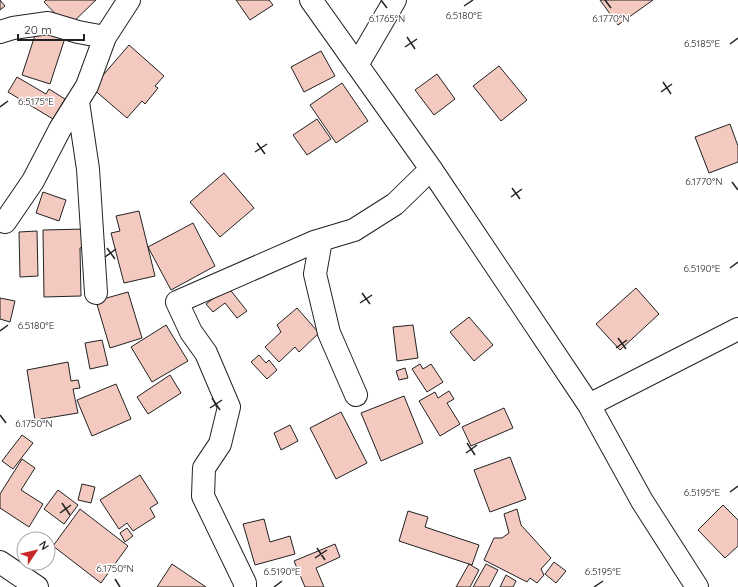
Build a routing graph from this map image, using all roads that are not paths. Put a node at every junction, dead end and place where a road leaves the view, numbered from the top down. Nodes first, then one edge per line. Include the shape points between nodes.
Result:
1 (129, 0) edge
2 (311, 0) edge
3 (395, 0) edge
4 (0, 32) edge
5 (105, 37) junction
6 (357, 65) junction
7 (78, 102) junction
8 (431, 169) junction
9 (5, 222) dead end
10 (321, 240) junction
11 (96, 293) dead end
12 (738, 329) edge
13 (356, 395) dead end
14 (589, 405) junction
15 (0, 562) edge
16 (37, 587) edge
17 (245, 587) edge
18 (697, 587) edge

1 - 5 street
2 - 6 street
3 - 6 street
4 - 5 street via 48,23
5 - 7 street via 87,86
6 - 8 street
7 - 9 street via 60,129 33,181
7 - 11 street via 88,169
8 - 10 street via 395,204 354,230
8 - 14 street
10 - 13 street via 315,274 329,333
10 - 17 street via 177,302 191,332 206,353 229,407 220,444 204,468 203,496
12 - 14 street
14 - 18 street via 642,501
15 - 16 street

